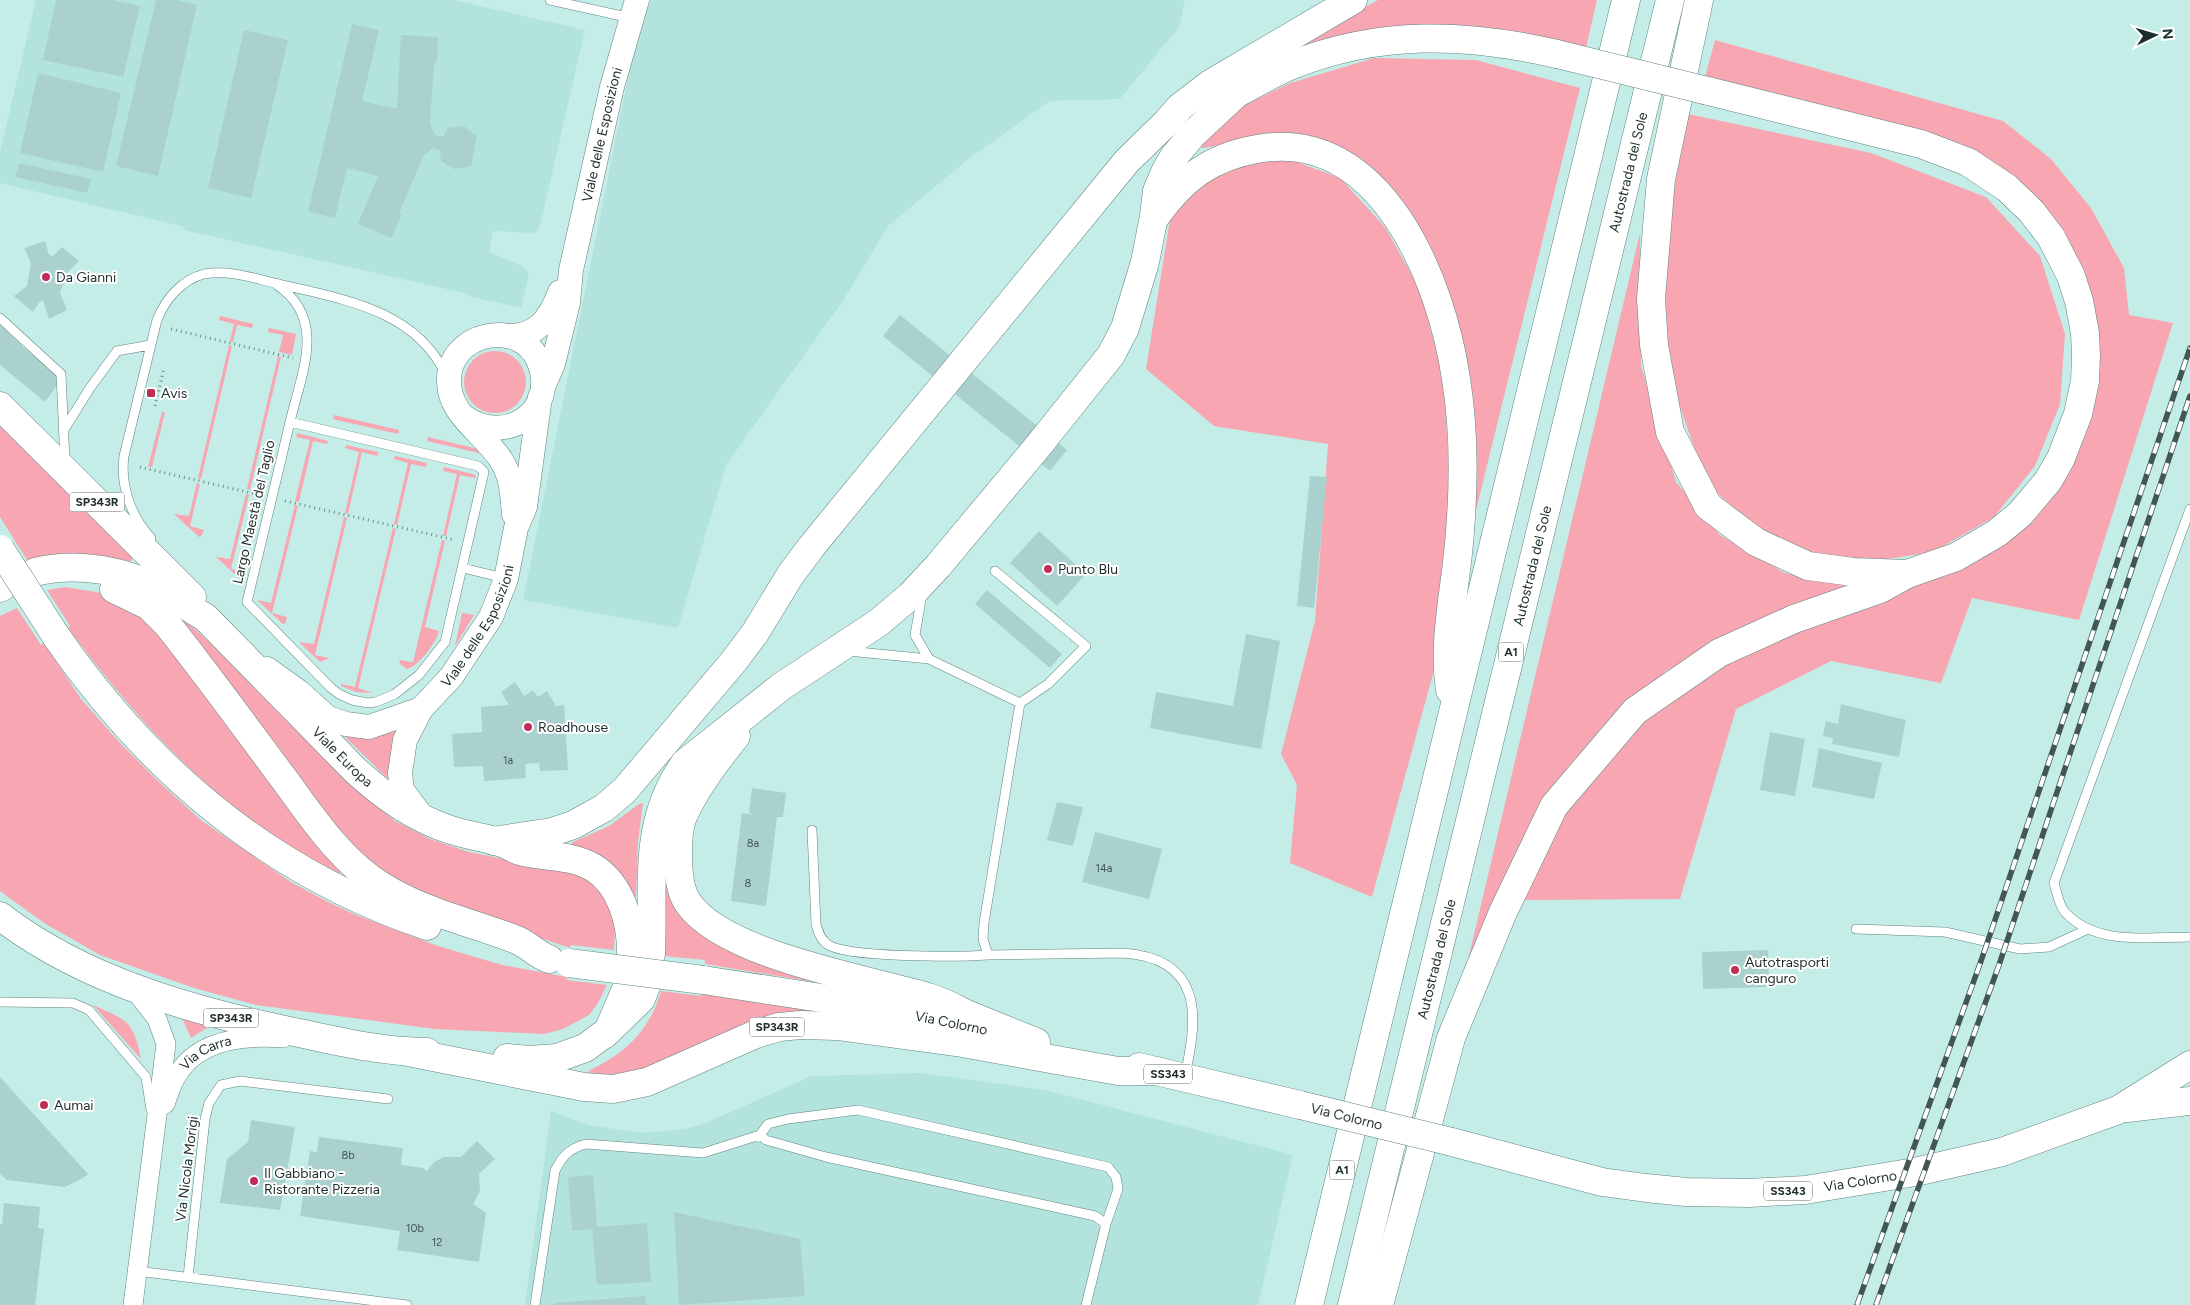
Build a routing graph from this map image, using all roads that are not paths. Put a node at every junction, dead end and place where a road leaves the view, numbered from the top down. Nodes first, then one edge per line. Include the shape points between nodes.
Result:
1 (550, 0) edge
2 (1352, 0) edge
3 (1626, 0) edge
4 (1670, 0) edge
5 (1699, 0) edge
6 (634, 9) edge
7 (1237, 93) junction
8 (1152, 136) junction
9 (1152, 226) junction
10 (570, 270) junction
11 (267, 281) junction
12 (0, 318) edge
13 (507, 336) junction
14 (150, 345) junction
15 (449, 385) junction
16 (541, 393) junction
17 (0, 406) edge
18 (463, 416) junction
19 (290, 422) junction
20 (66, 471) junction
21 (2190, 509) edge
22 (516, 531) junction
23 (159, 546) dead end
24 (0, 549) edge
25 (463, 568) junction
26 (995, 570) dead end
27 (1907, 574) junction
28 (506, 579) junction
29 (925, 581) junction
30 (199, 601) junction
31 (226, 639) junction
32 (837, 650) junction
33 (928, 659) junction
34 (767, 698) junction
35 (1020, 703) junction
36 (421, 709) junction
37 (1453, 711) junction
38 (423, 818) junction
39 (812, 830) dead end
40 (493, 841) junction
41 (0, 916) edge
42 (1856, 929) dead end
43 (2086, 930) junction
44 (2190, 937) edge
45 (988, 955) junction
46 (559, 961) junction
47 (132, 986) junction
48 (636, 988) dead end
49 (0, 1002) edge
50 (332, 1040) junction
51 (1036, 1042) junction
52 (408, 1052) junction
53 (2190, 1065) edge
54 (1156, 1071) junction
55 (1185, 1078) junction
56 (388, 1100) dead end
57 (2190, 1101) edge
58 (2118, 1110) junction
59 (154, 1133) junction
60 (760, 1135) junction
61 (1106, 1224) junction
62 (137, 1271) junction
63 (188, 1277) junction
64 (133, 1305) edge
65 (407, 1305) edge
66 (535, 1305) edge
67 (1086, 1305) edge
68 (1309, 1305) edge
69 (1352, 1305) edge
70 (1379, 1305) edge

1 - 6 lane
2 - 8 main road via 1210,84 1185,102
3 - 37 main road, A1
4 - 69 main road, Autostrada del Sole / A1
5 - 27 main road via 1661,179 1651,299 1654,345 1670,432 1708,506 1756,542 1808,566
6 - 10 street, Viale delle Esposizioni via 612,87
7 - 8 main road
7 - 9 main road via 1192,135 1173,158 1157,192
7 - 27 main road, bridge via 1308,59 1349,47 1439,37 1511,44 1906,139 1968,162 1995,179 2031,211 2051,237 2080,301 2086,368 2078,414 2058,464 2020,514 1997,533 1956,557
8 - 40 main road via 1127,161 812,546 740,654 635,780 604,808 573,825 552,832
9 - 29 main road via 1131,312 1111,355
9 - 37 main road via 1179,187 1199,170 1250,150 1289,146 1314,150 1361,176 1387,203 1406,230 1430,279 1447,328 1457,379 1462,478 1446,666
10 - 13 street, Viale delle Esposizioni via 545,323 526,334
10 - 16 street, Viale delle Esposizioni via 568,303 553,364
11 - 14 lane via 224,273 203,274 192,279 178,289 163,307
11 - 15 lane via 349,301 393,319 429,349 442,367
11 - 19 lane via 284,290 296,304 304,316 308,339
12 - 20 lane via 61,374
13 - 15 street, Viale delle Esposizioni via 484,336 464,347 451,366
13 - 16 street, Viale delle Esposizioni via 522,342 537,359 542,374
14 - 20 lane via 117,350 64,427
14 - 23 lane via 123,470 133,510 143,529
15 - 18 street, Viale delle Esposizioni via 453,401
16 - 18 street, Viale delle Esposizioni via 528,416 507,427 484,427
16 - 22 street, Viale delle Esposizioni via 525,506
17 - 20 main road, SP343R
18 - 22 street, Viale delle Esposizioni via 505,467 512,491
19 - 25 lane, Largo Maestà del Taglio via 481,468 485,477
19 - 25 lane, Largo Maestà del Taglio via 247,602 331,688 348,699 368,703 380,701 402,689 419,675 445,642
20 - 30 main road, SP343R
21 - 43 lane via 2054,884 2064,911
22 - 28 street, Viale delle Esposizioni
24 - 46 main road, bridge via 103,701 147,749 210,808 280,857 333,888 388,912 476,942
25 - 28 lane
26 - 35 lane via 1086,646 1048,684
27 - 70 main road via 1880,589 1794,619 1719,653 1635,711 1554,806 1503,912 1451,1038
28 - 36 street, Viale delle Esposizioni via 490,617 456,670
29 - 32 main road via 878,623
29 - 33 lane via 915,636
30 - 31 main road, Viale Europa / SP343R
30 - 46 main road, Viale Europa / SP343R via 102,570 71,566 39,577 84,580 111,588 149,606 176,634 322,831 356,868 412,902 518,940 539,955
31 - 36 street, Viale delle Esposizioni via 299,692 328,718 369,727
31 - 38 main road, Viale Europa / SP343R via 366,780
32 - 33 lane
32 - 34 main road
33 - 35 lane
34 - 40 main road, Viale Europa / SP343R via 685,763 669,788 655,830 641,953 619,897 596,869 575,860 522,852
34 - 51 main road via 712,766 683,816 678,840 678,866 687,902 704,919 743,942 846,976 932,999
35 - 45 lane via 984,923
36 - 38 street, Viale delle Esposizioni via 405,740 400,773 402,790
37 - 68 main road, A1
38 - 40 main road, Viale Europa / SP343R via 448,829
39 - 45 lane via 816,924 826,944 841,950 873,953 954,957
41 - 47 main road, SP343R via 63,958
42 - 43 lane via 1945,932 2020,949 2049,947
43 - 44 lane via 2119,937
45 - 55 lane via 1124,953 1160,960 1177,973 1191,999 1193,1039
46 - 51 main road, Via Colorno, bridge via 906,1012
47 - 50 main road, SP343R via 220,1015
47 - 59 street, Via Carra via 157,1019 166,1044
48 - 52 main road, SP343R via 641,999 605,1034 576,1052 548,1059
49 - 59 lane via 73,1003 89,1010 146,1078
50 - 52 main road, SP343R
50 - 59 street, Via Carra via 276,1037 216,1042 194,1055 175,1078
51 - 54 main road, Via Colorno / SS343
52 - 54 main road, SP343R via 584,1087 613,1088 659,1078 768,1030 812,1024 962,1043 1118,1071
53 - 58 main road, Via Colorno / SS343
54 - 55 main road, Via Colorno / SS343
55 - 58 main road, Via Colorno / SS343, bridge via 1452,1142 1602,1182 1686,1192 1749,1194 1805,1190 1960,1163 2002,1152
56 - 63 lane, Via Nicola Morigi via 240,1081 221,1085 209,1103 205,1119
57 - 58 main road, Via Colorno / SS343
59 - 62 street, Via Carra
60 - 61 lane via 766,1140 826,1157 1094,1216
60 - 61 lane via 768,1124 858,1110 1108,1166 1116,1177 1118,1189
60 - 66 lane via 703,1153 586,1144 568,1152 555,1171
61 - 67 lane
62 - 63 lane
62 - 64 street, Via Carra
63 - 65 lane

